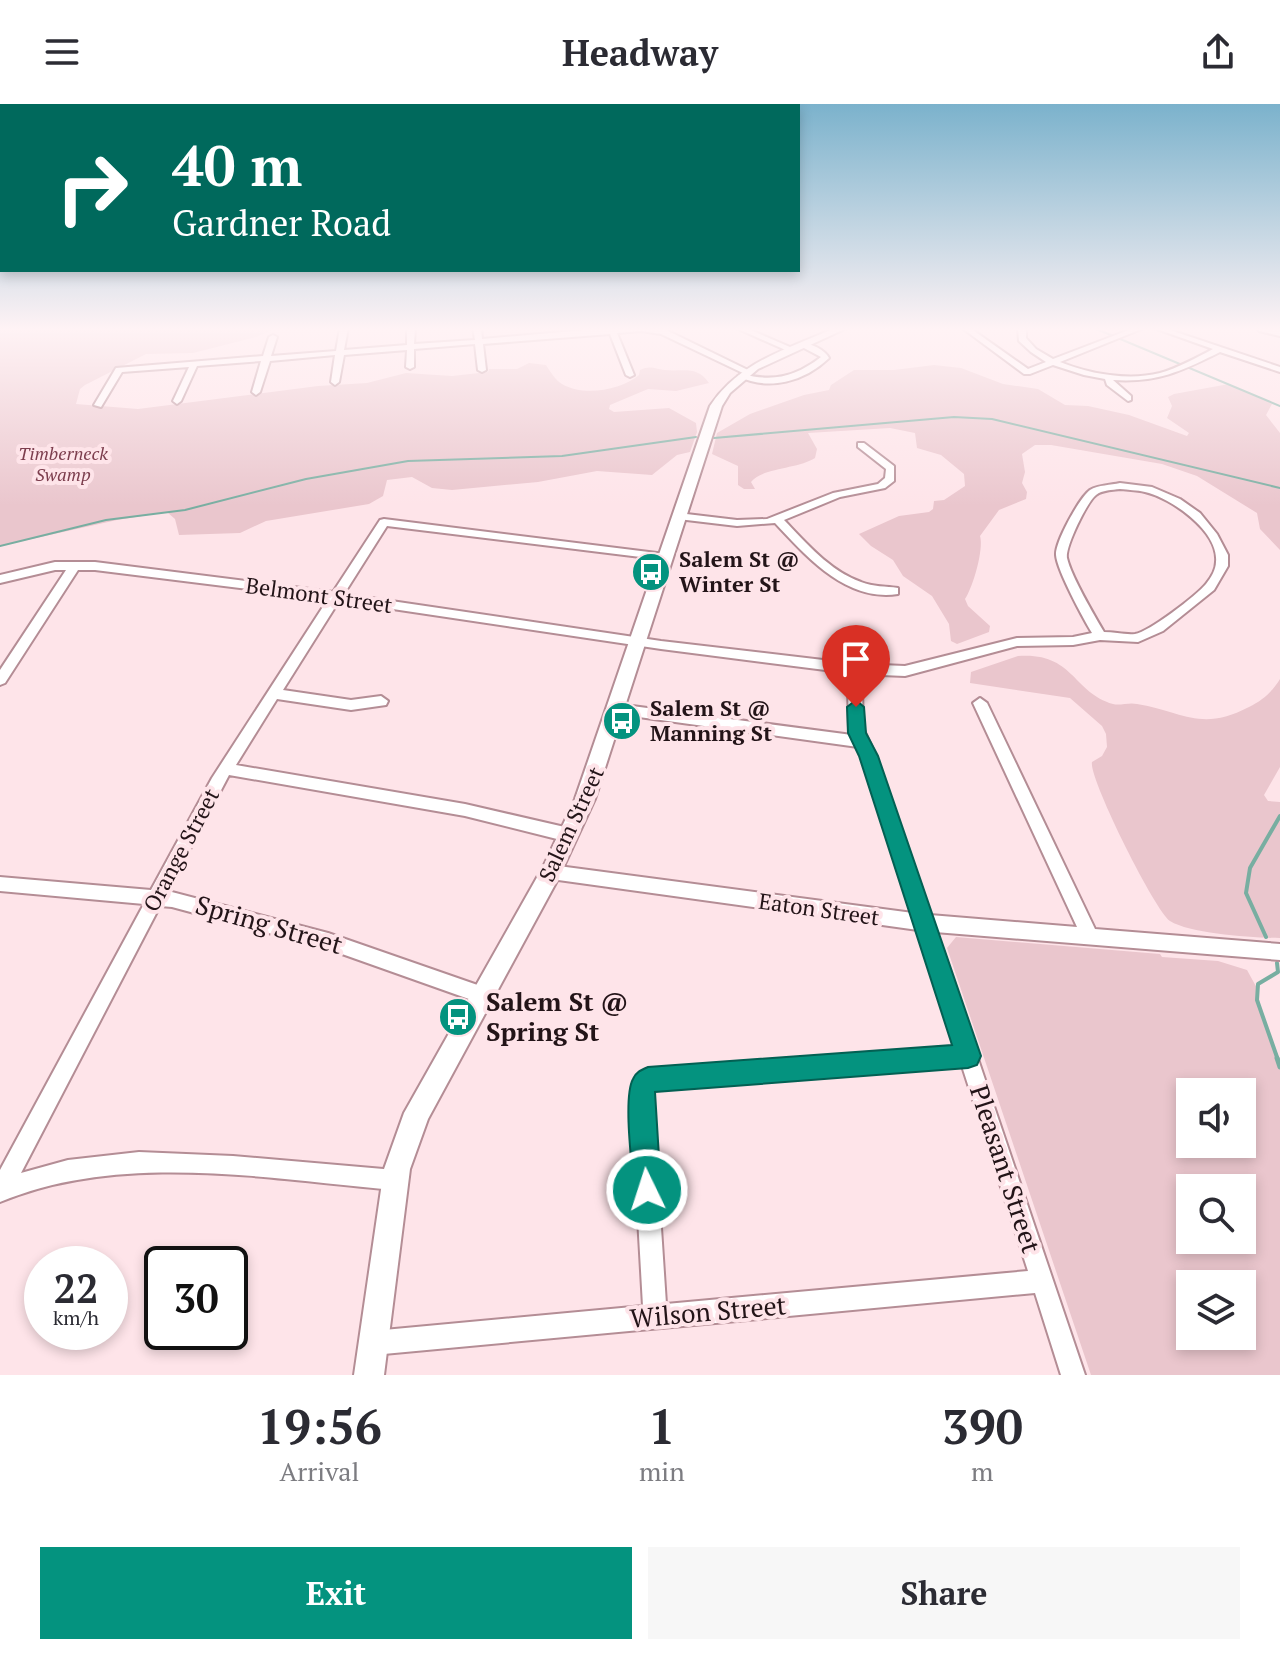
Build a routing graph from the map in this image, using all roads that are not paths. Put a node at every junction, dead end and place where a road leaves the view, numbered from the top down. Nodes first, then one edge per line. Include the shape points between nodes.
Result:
1 (109, 387) edge
2 (183, 387) edge
3 (258, 387) edge
4 (729, 387) edge
5 (1115, 387) edge
6 (256, 392) dead end
7 (1128, 398) dead end
8 (177, 401) dead end
9 (98, 405) dead end
10 (861, 445) dead end
11 (678, 516) junction
12 (778, 520) junction
13 (665, 557) junction
14 (75, 565) junction
15 (0, 579) edge
16 (894, 591) dead end
17 (336, 597) junction
18 (1100, 636) junction
19 (638, 641) junction
20 (0, 680) edge
21 (855, 689) dead end
22 (273, 694) junction
23 (381, 701) dead end
24 (980, 703) dead end
25 (617, 709) junction
26 (862, 742) junction
27 (225, 769) junction
28 (569, 835) junction
29 (551, 872) junction
30 (0, 884) edge
31 (157, 895) junction
32 (925, 923) junction
33 (1090, 936) junction
34 (1280, 952) edge
35 (483, 995) junction
36 (968, 1056) junction
37 (395, 1180) junction
38 (0, 1189) edge
39 (1042, 1281) junction
40 (655, 1317) junction
41 (373, 1343) junction
42 (369, 1375) edge
43 (1073, 1375) edge

1 - 9 street
2 - 8 street
3 - 6 street
4 - 11 main road, Salem Street via 716,406
5 - 7 street
10 - 12 street via 890,466 888,482 837,495
11 - 12 street via 744,524
11 - 13 main road, Salem Street
12 - 16 street via 836,577 868,590
13 - 17 street, Orange Street via 384,522
13 - 19 main road, Salem Street
14 - 15 street, Belmont Street
14 - 17 street, Belmont Street
14 - 20 street
17 - 19 street, Belmont Street
17 - 22 street, Orange Street
18 - 18 street via 1061,557 1086,499 1096,490 1120,486 1148,489 1176,501 1217,541 1222,560 1218,577 1153,631 1138,638
18 - 19 street, Belmont Street via 1017,642 894,672
19 - 25 main road, Salem Street
21 - 26 street, Pleasant Street
22 - 23 street via 351,705
22 - 27 street, Orange Street
24 - 33 street
25 - 26 street
25 - 28 main road, Salem Street
26 - 32 street, Pleasant Street
27 - 28 street via 465,810
27 - 31 street, Orange Street
28 - 29 main road, Salem Street
29 - 32 street, Eaton Street
29 - 35 main road, Salem Street
30 - 31 street, Spring Street
31 - 35 street, Spring Street via 328,941
31 - 38 street, Orange Street
32 - 33 street, Eaton Street
32 - 36 street, Pleasant Street
33 - 34 street, Eaton Street
35 - 37 main road, Salem Street via 411,1125
36 - 39 street, Pleasant Street
36 - 40 street via 650,1079 643,1084
37 - 38 street via 139,1162 49,1173
37 - 41 main road, Salem Street
39 - 40 street, Wilson Street
39 - 43 street, Pleasant Street
40 - 41 street, Wilson Street
41 - 42 main road, Salem Street

